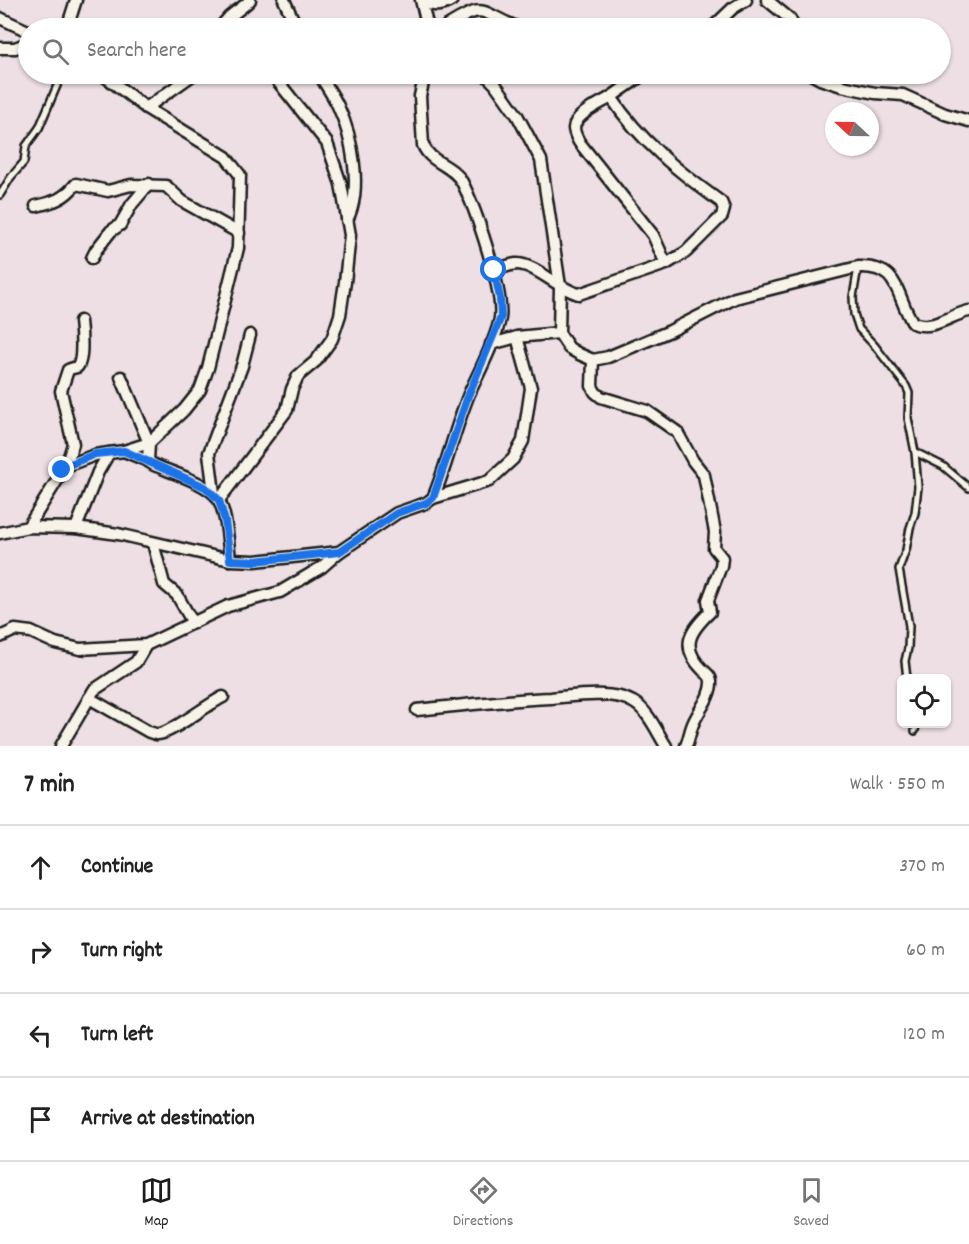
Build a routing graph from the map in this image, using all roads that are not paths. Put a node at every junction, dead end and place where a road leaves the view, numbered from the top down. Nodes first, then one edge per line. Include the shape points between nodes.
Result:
1 (76, 0) edge
2 (250, 0) edge
3 (284, 0) edge
4 (422, 0) edge
5 (453, 0) edge
6 (746, 0) edge
7 (767, 0) edge
8 (0, 18) edge
9 (70, 18) edge
10 (227, 18) edge
11 (292, 18) edge
12 (426, 18) edge
13 (448, 18) edge
14 (458, 18) edge
15 (500, 18) edge
16 (722, 18) edge
17 (789, 18) edge
18 (18, 26) edge
19 (18, 47) edge
20 (0, 48) edge
21 (58, 84) edge
22 (115, 84) edge
23 (180, 84) edge
24 (280, 84) edge
25 (325, 84) edge
26 (423, 84) edge
27 (495, 84) edge
28 (630, 84) edge
29 (836, 84) edge
30 (611, 97) junction
31 (146, 108) junction
32 (969, 121) edge
33 (149, 184) junction
34 (0, 195) edge
35 (36, 206) dead end
36 (347, 220) junction
37 (239, 233) junction
38 (92, 258) dead end
39 (666, 264) junction
40 (858, 267) junction
41 (494, 270) junction
42 (560, 286) junction
43 (969, 311) edge
44 (80, 321) dead end
45 (559, 333) junction
46 (250, 335) dead end
47 (518, 337) junction
48 (491, 344) junction
49 (593, 360) junction
50 (121, 377) dead end
51 (149, 443) junction
52 (124, 451) junction
53 (915, 452) junction
54 (109, 453) junction
55 (148, 461) junction
56 (66, 466) junction
57 (969, 488) edge
58 (216, 496) junction
59 (433, 498) junction
60 (28, 527) junction
61 (76, 528) junction
62 (0, 533) edge
63 (153, 543) junction
64 (339, 552) junction
65 (230, 560) junction
66 (193, 623) junction
67 (0, 637) edge
68 (146, 645) junction
69 (907, 674) edge
70 (223, 697) dead end
71 (89, 698) junction
72 (417, 710) dead end
73 (915, 728) edge
74 (915, 731) dead end
75 (61, 746) edge
76 (666, 746) edge
77 (686, 746) edge

1 - 9 street
2 - 10 street
3 - 11 street
4 - 5 street via 434,5
4 - 12 street
5 - 13 street
6 - 16 street
7 - 17 street
8 - 18 street
14 - 15 street via 476,10
19 - 20 street
21 - 34 lane via 39,128 26,146 24,162
22 - 31 street
23 - 31 street
24 - 36 street via 327,143 341,184
25 - 36 street via 350,139 354,202
26 - 41 street via 423,145 426,152 462,182
27 - 42 street via 541,160
28 - 30 street
29 - 32 street via 903,95
30 - 39 street via 579,117 574,132 652,236
30 - 39 street via 638,134 680,173 721,202 724,209 722,216 686,252
31 - 37 street via 235,166 241,188
33 - 35 street via 108,191 76,184 65,197
33 - 37 street via 166,186 182,201
33 - 38 street
36 - 58 street via 350,235 345,282 332,339 316,361 298,376 287,411
37 - 51 street via 200,390
39 - 42 street via 579,294
40 - 43 street via 872,266 892,277 913,323 921,327
40 - 49 street via 735,298 670,331
40 - 53 lane via 854,314 859,329 906,386
41 - 42 street via 518,264 527,266
41 - 48 street via 501,317
42 - 45 street
44 - 56 street via 79,365 68,370 61,391 73,444
45 - 47 street
45 - 49 street via 569,348
46 - 58 street via 209,453
47 - 48 street
47 - 59 street via 531,388 523,441 513,459 489,481
48 - 59 street via 468,396
49 - 77 street via 595,392 647,411 677,432 705,476 714,548 722,558 708,600 710,612 689,640 689,651 711,681
50 - 51 street
51 - 52 street
51 - 55 street
52 - 54 street
52 - 55 street
53 - 57 lane via 943,466
53 - 69 lane via 917,501 900,569 909,626
54 - 56 street via 95,454
54 - 61 street
55 - 58 street
56 - 60 street
58 - 65 street via 225,521
59 - 64 street via 397,513
60 - 61 street
60 - 62 street
61 - 63 street
63 - 65 street
63 - 66 street via 164,584 177,596
64 - 65 street
64 - 66 street via 322,567 280,591 228,606
66 - 68 street
67 - 68 street via 15,630 80,649
68 - 71 street via 136,662 107,680
70 - 71 street via 158,735
71 - 75 street
72 - 76 street via 517,699 620,696 635,702
73 - 74 lane

